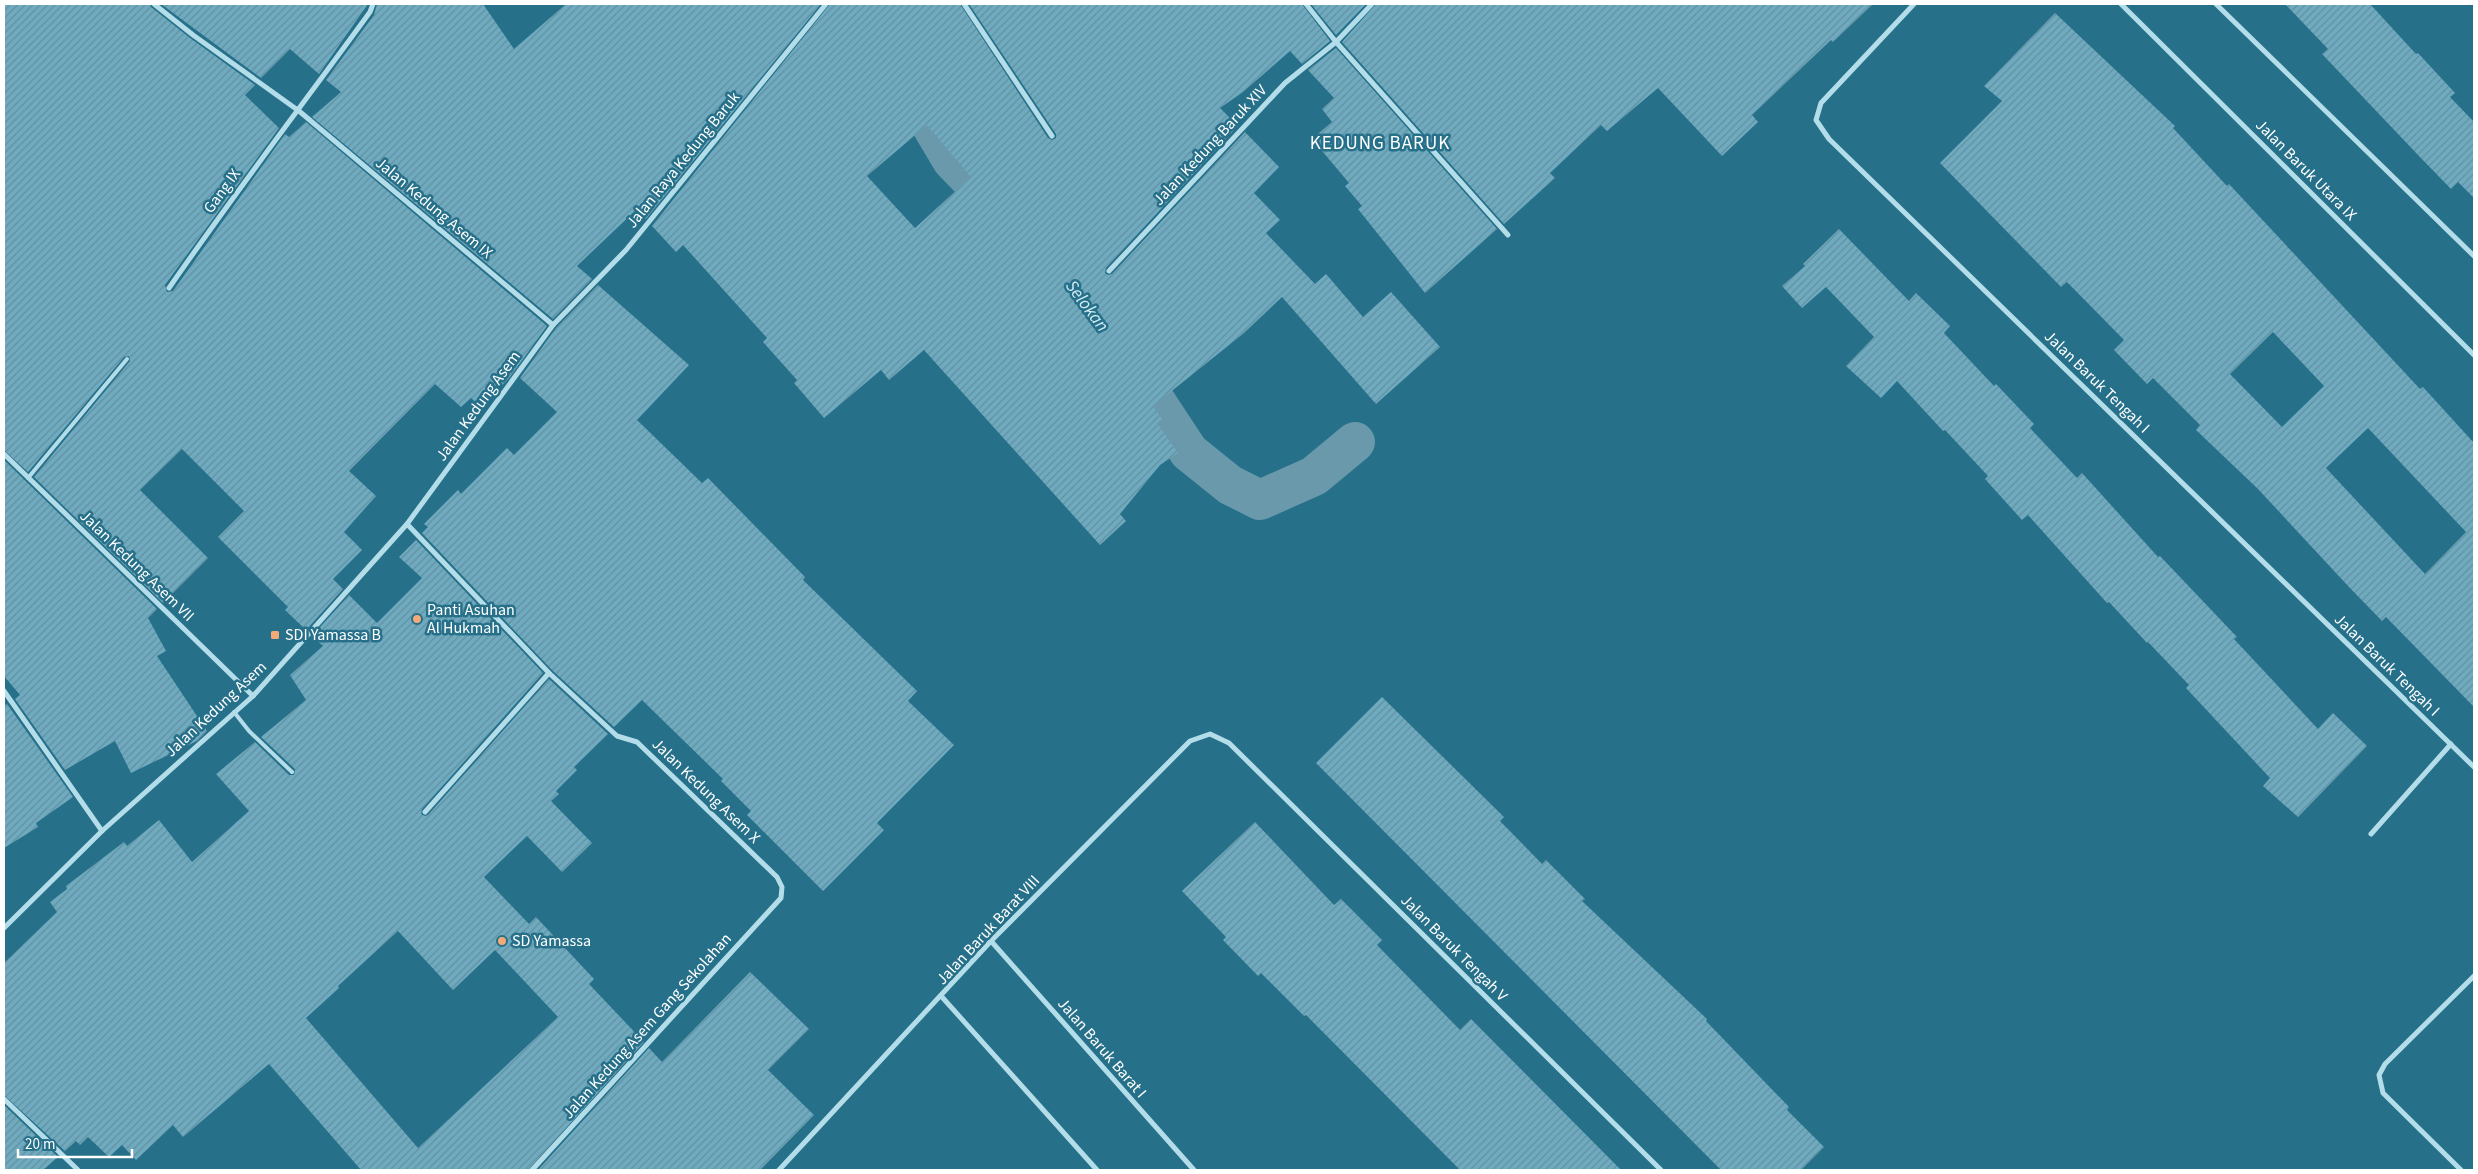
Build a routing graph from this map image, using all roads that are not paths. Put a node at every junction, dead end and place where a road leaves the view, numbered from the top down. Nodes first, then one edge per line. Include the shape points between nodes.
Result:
1 (154, 4) edge
2 (373, 4) edge
3 (826, 4) edge
4 (964, 4) edge
5 (1306, 4) edge
6 (1372, 4) edge
7 (1914, 4) edge
8 (2121, 4) edge
9 (2216, 4) edge
10 (1336, 42) junction
11 (299, 111) junction
12 (1052, 136) dead end
13 (1508, 236) dead end
14 (2474, 256) edge
15 (1108, 271) dead end
16 (169, 288) dead end
17 (553, 325) junction
18 (2474, 355) edge
19 (127, 359) dead end
20 (4, 454) edge
21 (28, 478) junction
22 (408, 524) junction
23 (549, 673) junction
24 (4, 690) edge
25 (253, 696) junction
26 (234, 712) junction
27 (1229, 743) joint
28 (2451, 744) junction
29 (2474, 766) edge
30 (292, 772) dead end
31 (425, 812) dead end
32 (102, 830) junction
33 (2371, 834) dead end
34 (781, 898) joint
35 (4, 928) edge
36 (991, 941) junction
37 (2474, 976) edge
38 (942, 997) junction
39 (4, 1100) edge
40 (78, 1170) edge
41 (532, 1170) edge
42 (779, 1170) edge
43 (1097, 1170) edge
44 (1194, 1170) edge
45 (1661, 1170) edge
46 (2460, 1170) edge

1 - 11 street, Jalan Kedung Asem IX
2 - 11 street
3 - 17 street, Jalan Raya Kedung Baruk via 626,250
4 - 12 street
5 - 10 street
6 - 10 street, Jalan Kedung Baruk XIV
7 - 28 street, Jalan Baruk Tengah I via 1821,103 1816,120 1829,139
8 - 18 street, Jalan Baruk Utara IX
9 - 14 street
10 - 13 street
10 - 15 street, Jalan Kedung Baruk XIV via 1285,83
11 - 16 street, Gang IX via 239,187
11 - 17 street, Jalan Kedung Asem IX
17 - 22 street, Jalan Kedung Asem
19 - 21 lane
20 - 21 street, Jalan Kedung Asem VII
21 - 25 street, Jalan Kedung Asem VII
22 - 23 street, Jalan Kedung Asem X
22 - 25 street, Jalan Kedung Asem
23 - 31 street
23 - 34 street, Jalan Kedung Asem X via 617,736 637,742 770,870 782,887
24 - 32 street
25 - 26 street, Jalan Kedung Asem
26 - 30 lane
26 - 32 street, Jalan Kedung Asem
27 - 36 street, Jalan Baruk Barat VIII via 1210,734 1190,740
27 - 45 street, Jalan Baruk Tengah V
28 - 29 street, Jalan Baruk Tengah I
28 - 33 street
32 - 35 street, Jalan Kedung Asem
34 - 41 street, Jalan Kedung Asem Gang Sekolahan
36 - 38 street, Jalan Baruk Barat VIII
36 - 44 street, Jalan Baruk Barat I
37 - 46 street via 2385,1064 2379,1075 2383,1092
38 - 42 street, Jalan Baruk Barat VIII
38 - 43 street
39 - 40 street

